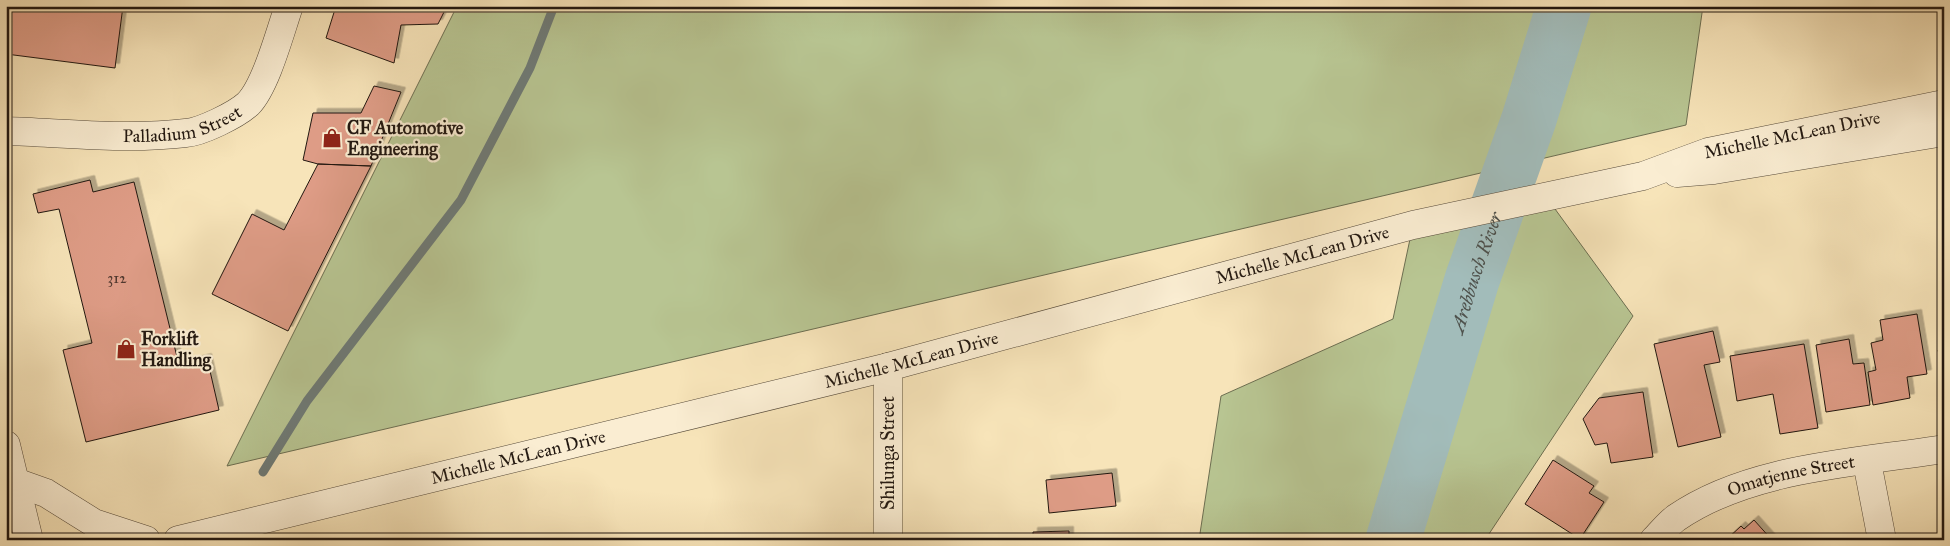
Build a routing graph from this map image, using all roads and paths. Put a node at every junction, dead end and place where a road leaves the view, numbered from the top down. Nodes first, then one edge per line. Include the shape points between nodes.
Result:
1 (289, 6) edge
2 (1944, 104) edge
3 (6, 131) edge
4 (1944, 132) edge
5 (1643, 176) junction
6 (888, 367) junction
7 (6, 445) edge
8 (1944, 449) edge
9 (1867, 462) junction
10 (11, 479) edge
11 (29, 540) edge
12 (146, 540) edge
13 (178, 540) edge
14 (888, 540) edge
15 (1654, 540) edge
16 (1882, 540) edge

1 - 3 street, Palladium Street via 268,70 248,104 219,122 188,133
2 - 5 street, Michelle McLean Drive via 1708,152
4 - 5 street, Michelle McLean Drive via 1714,170
5 - 6 street, Michelle McLean Drive via 1413,225
6 - 13 street, Michelle McLean Drive
6 - 14 street, Shilunga Street
7 - 10 street
8 - 9 street, Omatjenne Street
9 - 15 street, Omatjenne Street via 1788,472 1715,496 1675,519
9 - 16 street
10 - 11 street
10 - 12 street via 46,493 94,523

